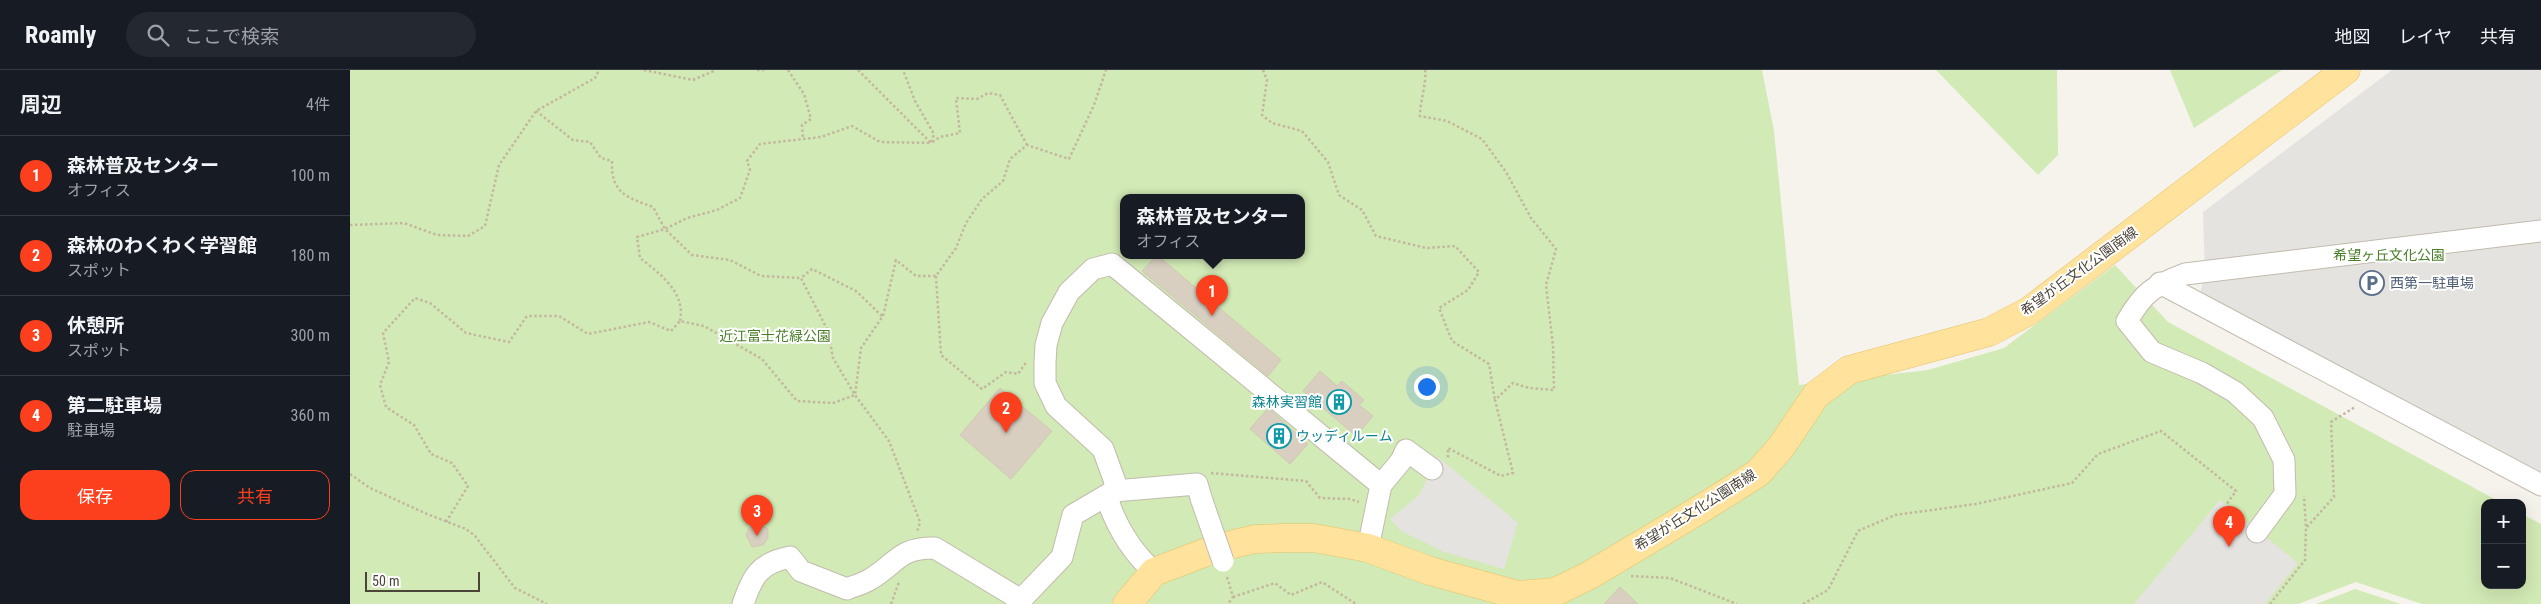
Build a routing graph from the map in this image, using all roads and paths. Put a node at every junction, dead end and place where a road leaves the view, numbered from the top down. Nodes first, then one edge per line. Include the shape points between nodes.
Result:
1 (598, 70) edge
2 (644, 70) edge
3 (716, 70) edge
4 (757, 70) edge
5 (764, 70) edge
6 (788, 70) edge
7 (858, 70) edge
8 (903, 70) edge
9 (1106, 70) edge
10 (1263, 70) edge
11 (1425, 70) edge
12 (2346, 70) edge
13 (536, 111) junction
14 (802, 138) junction
15 (931, 143) junction
16 (1027, 145) junction
17 (350, 225) edge
18 (666, 229) junction
19 (2541, 231) edge
20 (936, 276) junction
21 (801, 278) junction
22 (2160, 283) junction
23 (882, 316) junction
24 (680, 320) junction
25 (1027, 360) dead end
26 (855, 395) junction
27 (1496, 400) junction
28 (2363, 402) dead end
29 (1440, 467) joint
30 (1208, 472) dead end
31 (350, 474) edge
32 (1381, 485) junction
33 (2541, 485) edge
34 (2303, 490) dead end
35 (1114, 491) junction
36 (2226, 505) dead end
37 (1375, 508) junction
38 (446, 522) junction
39 (2306, 527) junction
40 (2257, 532) dead end
41 (912, 548) junction
42 (1368, 548) junction
43 (1223, 561) joint
44 (1154, 572) junction
45 (1626, 576) dead end
46 (1233, 598) junction
47 (1525, 599) edge
48 (1019, 602) edge
49 (547, 604) edge
50 (743, 604) edge
51 (891, 604) edge
52 (1127, 604) edge
53 (1228, 604) edge
54 (1356, 604) edge
55 (1737, 604) edge
56 (1803, 604) edge
57 (2270, 604) edge

1 - 13 path via 595,78
2 - 3 path via 693,80
4 - 5 path
6 - 14 path via 804,94 812,119 802,125
7 - 15 path
8 - 15 path via 915,101 934,134
9 - 16 path via 1069,159
10 - 27 path via 1267,80 1262,115 1272,123 1302,131 1328,162 1339,195 1362,210 1376,236 1426,248 1455,246 1479,272 1468,290 1439,308 1452,341 1489,364
11 - 27 path via 1420,116 1447,121 1482,139 1506,172 1531,218 1556,249 1546,285 1554,390 1513,383
12 - 47 main road, 希望が丘文化公園南線 via 2029,311 1989,332 1849,370 1816,395 1781,447 1758,472 1590,575 1555,592
13 - 17 path via 499,165 485,226 468,236 437,235 404,223
13 - 18 path via 573,140 590,142 601,158 612,161 611,177 625,197 653,207
14 - 15 path via 822,137 852,126 880,142
14 - 18 path via 760,144 748,161 750,170 740,198
15 - 16 path via 940,137 960,133 956,98 977,99 988,93 1000,95
16 - 20 path via 1010,159 1004,181 982,199 966,223 956,248
18 - 21 path via 692,255 730,260 761,276
18 - 24 path via 637,236 640,258 670,283 682,310
19 - 22 lane via 2185,274
20 - 23 path via 916,276 896,260
20 - 25 path via 941,355 982,389 1006,372 1018,374
21 - 23 path via 812,269 856,291
21 - 26 path via 828,330 832,358
22 - 33 lane
22 - 40 lane via 2140,299 2127,321 2152,352 2202,372 2235,392 2263,418 2284,460 2285,494
23 - 26 path via 861,348
24 - 26 path via 704,326 762,359 797,401 832,403
24 - 38 path via 671,331 650,322 588,334 559,316 527,316 508,342 466,333 430,303 415,298 383,333 389,362 380,385 386,407 414,425 431,454 452,463 468,486
26 - 41 path via 889,441 905,477 920,522
27 - 29 path via 1513,473 1501,476 1448,448
28 - 39 path via 2331,422 2334,497
29 - 32 lane via 1406,450
30 - 37 path via 1306,481 1320,498 1350,499
31 - 38 path via 370,488
32 - 35 lane via 1112,264 1093,269 1058,308 1046,345 1045,383 1056,406 1103,449 1115,482
32 - 37 lane
34 - 39 path
35 - 43 lane, bridge via 1196,484
35 - 44 lane via 1108,501 1122,535
35 - 48 lane via 1073,516 1062,557
36 - 56 path via 2236,491 2161,431 2098,454 2072,483 1976,504 1895,515 1858,531 1828,590
37 - 42 lane
38 - 49 path via 475,536 515,588
39 - 57 path via 2305,560
41 - 48 lane via 935,548
41 - 50 lane via 869,580 847,589 801,571 790,557 782,558 751,579
41 - 51 path
42 - 44 main road, 希望が丘文化公園南線 via 1314,538 1255,539 1217,548
42 - 47 main road, 希望が丘文化公園南線 via 1430,571
43 - 46 path
44 - 52 main road, 希望が丘文化公園南線
45 - 55 path via 1670,578
46 - 53 path
46 - 54 path via 1275,583 1291,595 1322,582

